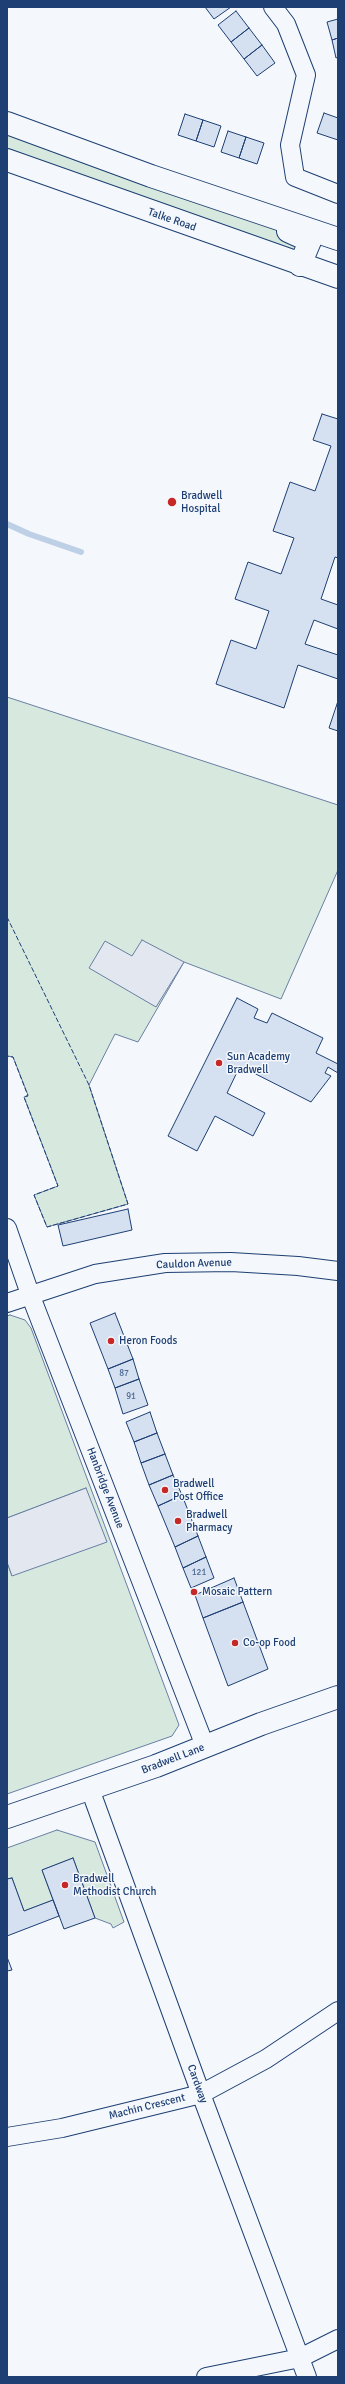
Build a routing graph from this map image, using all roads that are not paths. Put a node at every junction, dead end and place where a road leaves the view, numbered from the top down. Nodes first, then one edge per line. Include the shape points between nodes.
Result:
1 (273, 7) edge
2 (7, 123) edge
3 (7, 160) edge
4 (151, 176) junction
5 (338, 194) edge
6 (338, 239) edge
7 (300, 265) junction
8 (338, 277) edge
9 (7, 1228) edge
10 (338, 1271) edge
11 (30, 1294) junction
12 (7, 1303) edge
13 (338, 1697) edge
14 (206, 1746) junction
15 (90, 1789) junction
16 (7, 1817) edge
17 (338, 2010) edge
18 (200, 2094) junction
19 (7, 2137) edge
20 (338, 2339) edge
21 (300, 2358) junction
22 (206, 2377) edge
23 (307, 2377) edge

1 - 5 street via 286,24 306,75 290,145 295,178
2 - 4 main road
3 - 7 main road, Talke Road
4 - 6 main road
4 - 7 main road via 308,238 310,243
7 - 8 main road, Talke Road
9 - 11 street, Hanbridge Avenue
10 - 11 street, Cauldon Avenue via 230,1262 165,1263 95,1274
11 - 12 street, Cauldon Avenue
11 - 14 street, Hanbridge Avenue
13 - 14 main road, Bradwell Lane
14 - 15 main road, Bradwell Lane
15 - 16 main road, Bradwell Lane
15 - 18 street, Cardway
17 - 18 street, Machin Crescent via 266,2059
18 - 19 street, Machin Crescent via 62,2128
18 - 21 street, Cardway
20 - 21 street
21 - 22 street
21 - 23 street, Cardway

